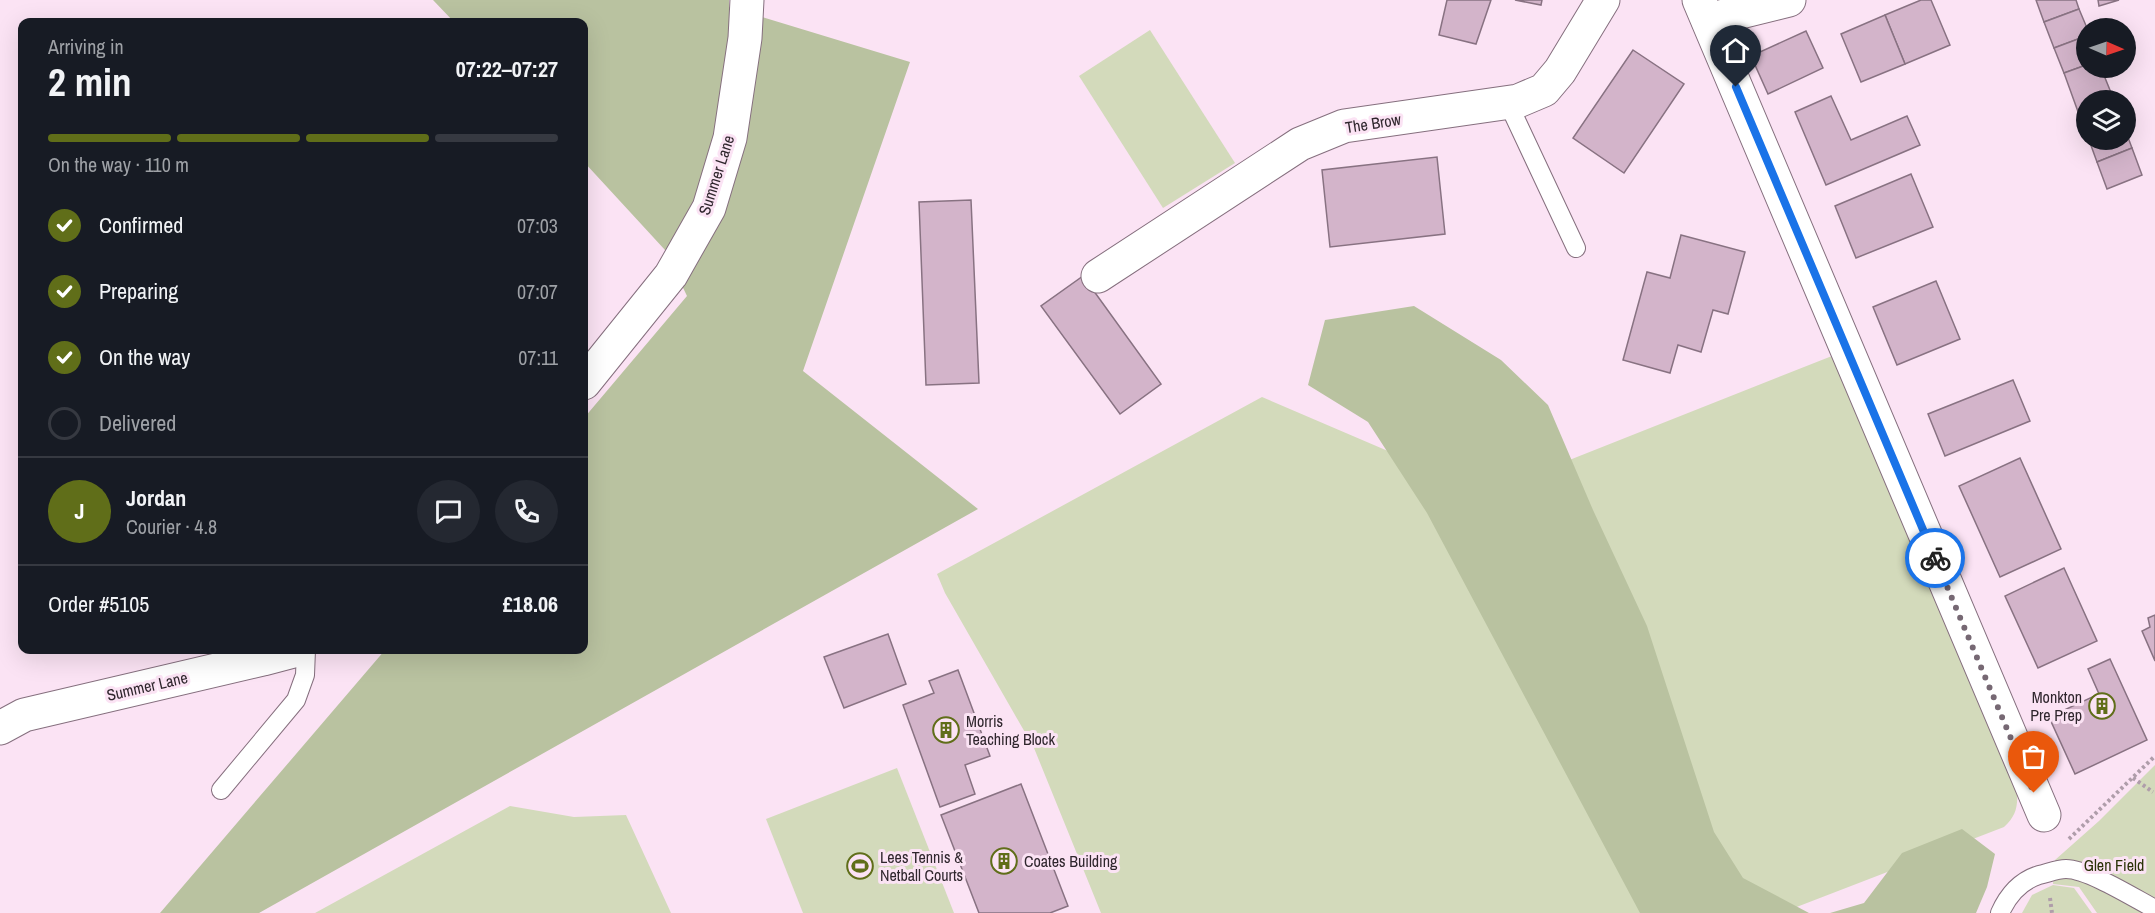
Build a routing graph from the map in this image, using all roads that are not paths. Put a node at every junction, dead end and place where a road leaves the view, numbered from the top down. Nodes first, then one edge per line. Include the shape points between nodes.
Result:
1 (747, 0) edge
2 (1603, 0) edge
3 (1789, 0) edge
4 (1703, 10) edge
5 (1509, 103) junction
6 (1576, 248) dead end
7 (1098, 276) dead end
8 (588, 378) edge
9 (282, 654) edge
10 (306, 654) edge
11 (0, 728) edge
12 (221, 790) dead end
13 (2043, 815) dead end
14 (2155, 909) edge
15 (1998, 910) edge

1 - 8 street, Summer Lane via 730,138 709,208 671,275
2 - 5 street, The Brow via 1544,90
3 - 4 street
4 - 13 street
5 - 6 lane
5 - 7 street, The Brow via 1344,126 1300,144
9 - 11 street, Summer Lane via 24,715
10 - 12 lane via 305,675 296,700
14 - 15 lane via 2068,869 2033,877 2017,887

